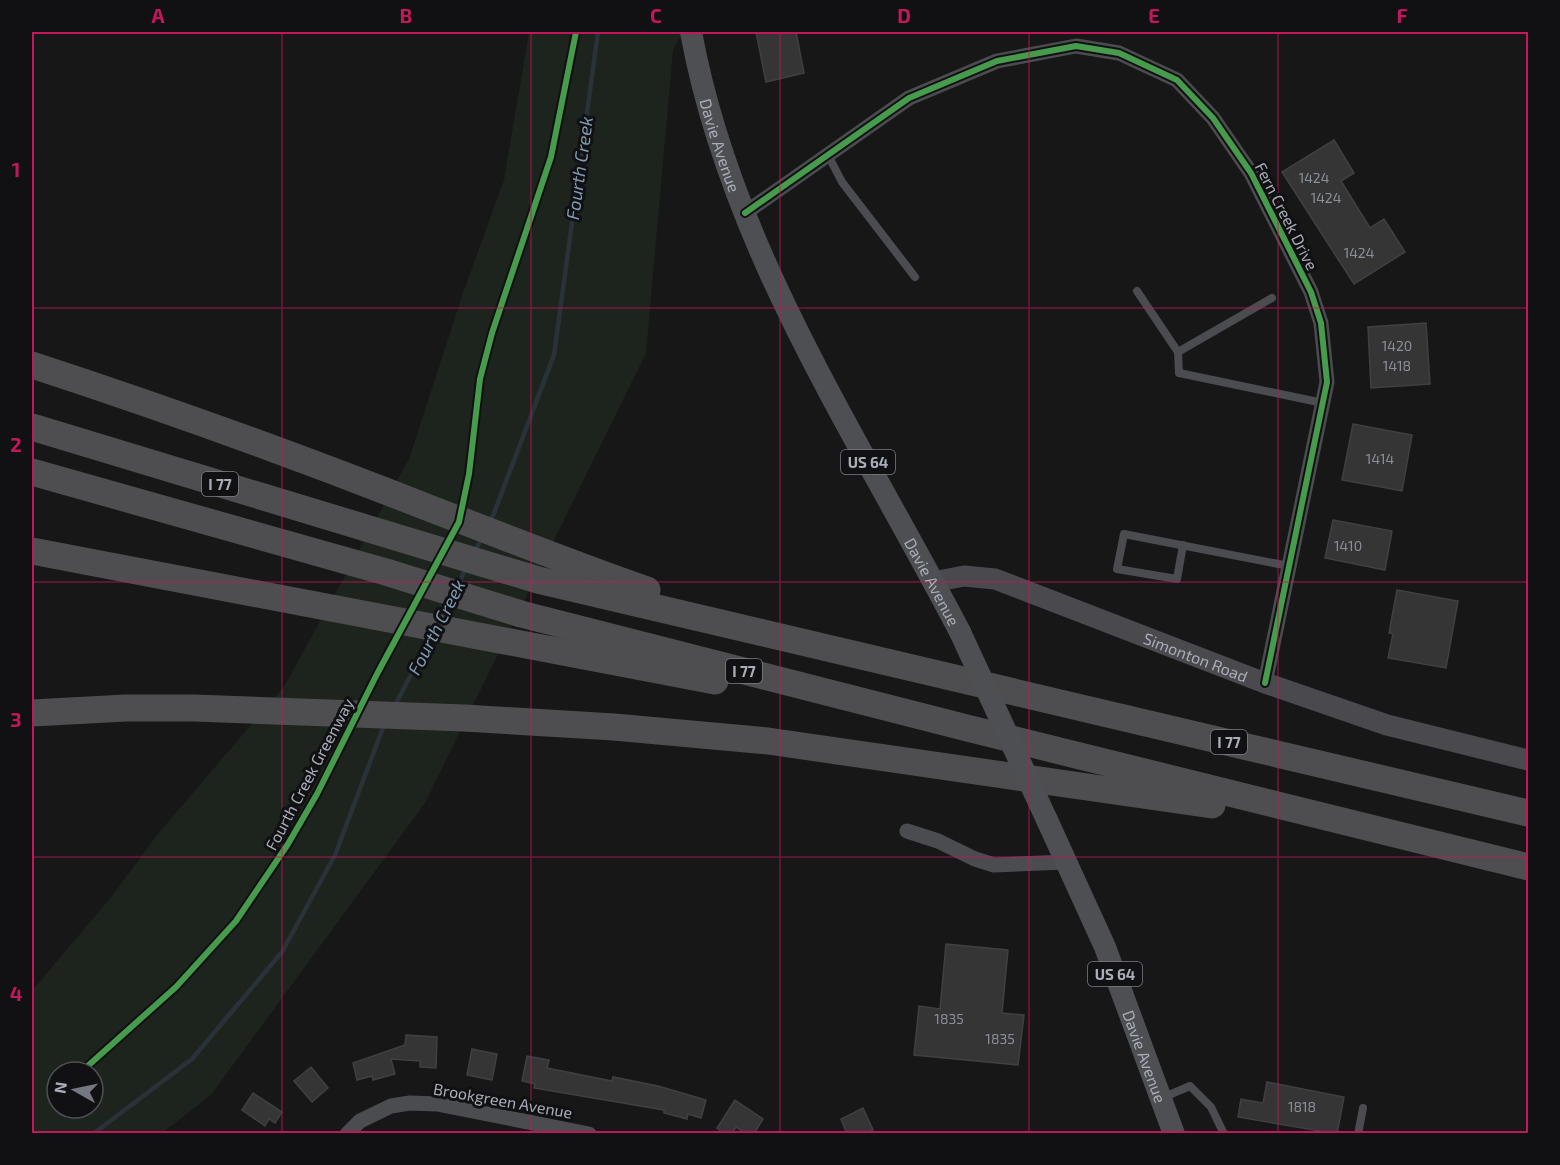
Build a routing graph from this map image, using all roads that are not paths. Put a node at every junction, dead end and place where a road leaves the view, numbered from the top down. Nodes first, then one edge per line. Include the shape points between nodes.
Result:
1 (691, 32) edge
2 (828, 154) junction
3 (745, 213) junction
4 (915, 277) dead end
5 (1137, 291) dead end
6 (1272, 298) dead end
7 (1178, 352) junction
8 (32, 357) edge
9 (32, 365) edge
10 (113, 392) junction
11 (1323, 403) junction
12 (32, 427) edge
13 (32, 472) edge
14 (1183, 545) junction
15 (32, 551) edge
16 (1289, 566) junction
17 (933, 582) junction
18 (795, 640) junction
19 (1265, 683) junction
20 (32, 714) edge
21 (967, 729) junction
22 (1528, 760) edge
23 (1528, 813) edge
24 (1349, 824) junction
25 (907, 831) dead end
26 (1067, 862) junction
27 (1528, 867) edge
28 (1161, 1099) junction
29 (1362, 1108) dead end
30 (347, 1134) edge
31 (589, 1134) edge
32 (1174, 1134) edge
33 (1224, 1134) edge
34 (1358, 1134) edge

1 - 3 main road, Davie Avenue / US 64 via 721,155
2 - 3 street, Fern Creek Drive
2 - 4 lane via 842,182
2 - 11 street, Fern Creek Drive via 909,98 998,61 1076,46 1119,53 1177,80 1213,118 1251,173 1311,292 1321,323 1327,382
3 - 17 main road, Davie Avenue / US 64 via 777,292
5 - 7 lane
6 - 7 lane
7 - 11 lane via 1179,374
8 - 10 highway
9 - 10 highway
10 - 18 highway via 434,509 555,559
11 - 16 street, Fern Creek Drive
12 - 18 highway, I 77 via 538,580
13 - 21 highway, I 77 via 521,614
14 - 14 lane via 1124,534 1117,569 1177,579
14 - 16 lane
15 - 21 highway
16 - 19 street, Fern Creek Drive
17 - 19 street, Simonton Road via 964,576 995,579
17 - 26 main road, Davie Avenue / US 64, bridge
18 - 23 highway, I 77
19 - 22 street, Simonton Road via 1387,725
20 - 24 highway via 183,708 464,718 768,741
21 - 24 highway, I 77
24 - 27 highway, I 77
25 - 26 street via 994,866
26 - 28 main road, Davie Avenue / US 64 via 1105,947
28 - 32 main road, Davie Avenue / US 64
28 - 33 lane via 1190,1086 1211,1107
29 - 34 lane
30 - 31 street, Brookgreen Avenue via 360,1121 410,1103 436,1104

